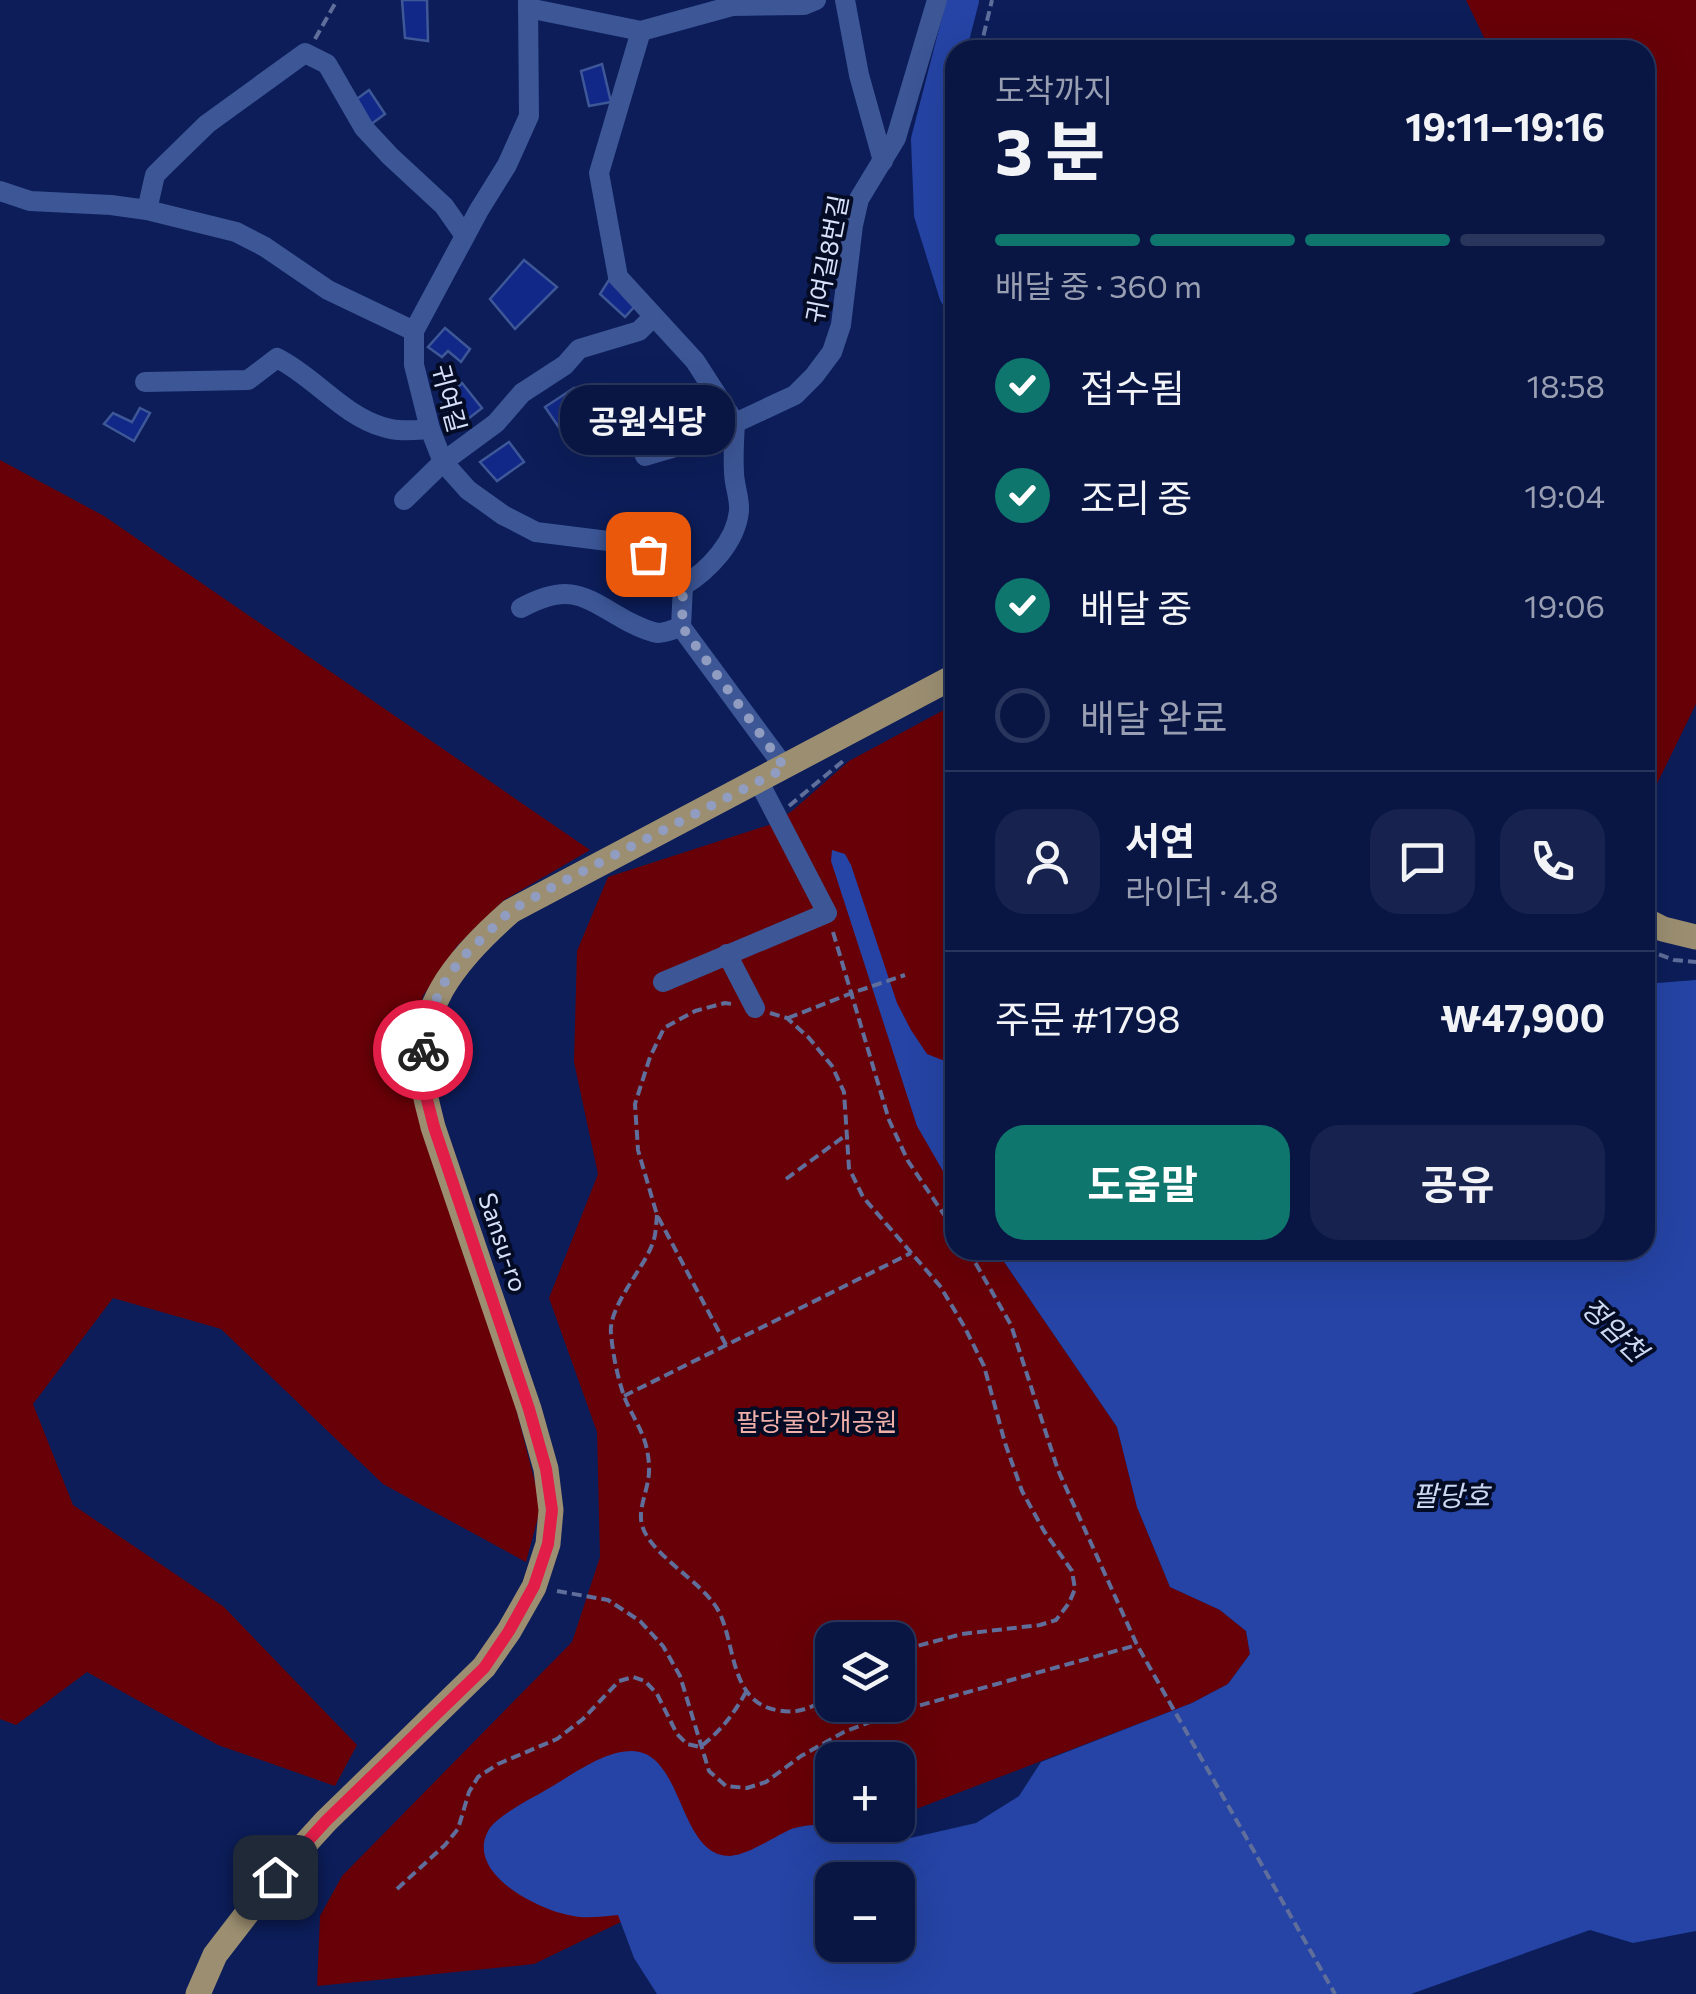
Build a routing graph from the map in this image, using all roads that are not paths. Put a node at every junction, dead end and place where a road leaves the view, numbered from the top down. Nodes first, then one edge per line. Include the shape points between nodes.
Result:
1 (816, 0) edge
2 (845, 0) edge
3 (937, 0) edge
4 (528, 4) edge
5 (641, 30) junction
6 (883, 160) junction
7 (0, 191) edge
8 (146, 210) junction
9 (465, 236) junction
10 (653, 317) junction
11 (414, 331) junction
12 (146, 382) dead end
13 (735, 423) junction
14 (430, 429) junction
15 (644, 456) dead end
16 (443, 462) junction
17 (404, 500) dead end
18 (683, 586) junction
19 (521, 608) dead end
20 (682, 627) junction
21 (945, 681) edge
22 (785, 768) junction
23 (759, 782) junction
24 (1655, 924) edge
25 (1696, 937) edge
26 (726, 954) junction
27 (663, 982) dead end
28 (755, 1008) road end
29 (198, 1994) edge

1 - 5 street via 732,6
2 - 6 street
3 - 6 street, 귀여길8번길 via 896,138
4 - 5 street
4 - 9 street via 528,116
5 - 10 street via 600,172 618,277
6 - 13 street, 귀여길8번길 via 859,199 832,352 795,395
7 - 8 street via 30,201
8 - 9 street via 164,166 207,124 305,52 327,64 364,128 444,206
8 - 11 street via 236,232 328,290
9 - 11 street
10 - 13 street via 695,362
10 - 16 street via 640,332 579,349
11 - 14 street, 귀여길 via 414,365
12 - 14 street via 248,380 278,358 359,417 384,428
13 - 15 street, 귀여길8번길
13 - 18 street via 736,526 701,575
14 - 16 street, 귀여길
16 - 17 street
16 - 18 street, 귀여길 via 503,516 536,532 616,542 648,554
18 - 20 street
19 - 20 street via 565,592 658,633
20 - 22 street
21 - 22 main road, Sansu-ro
22 - 23 main road, Sansu-ro
23 - 26 street via 827,913
23 - 29 main road, Sansu-ro via 510,911 442,986 422,1054 424,1088 546,1469 548,1544 534,1586 484,1668 275,1877 215,1955
24 - 25 main road
26 - 27 street
26 - 28 street

